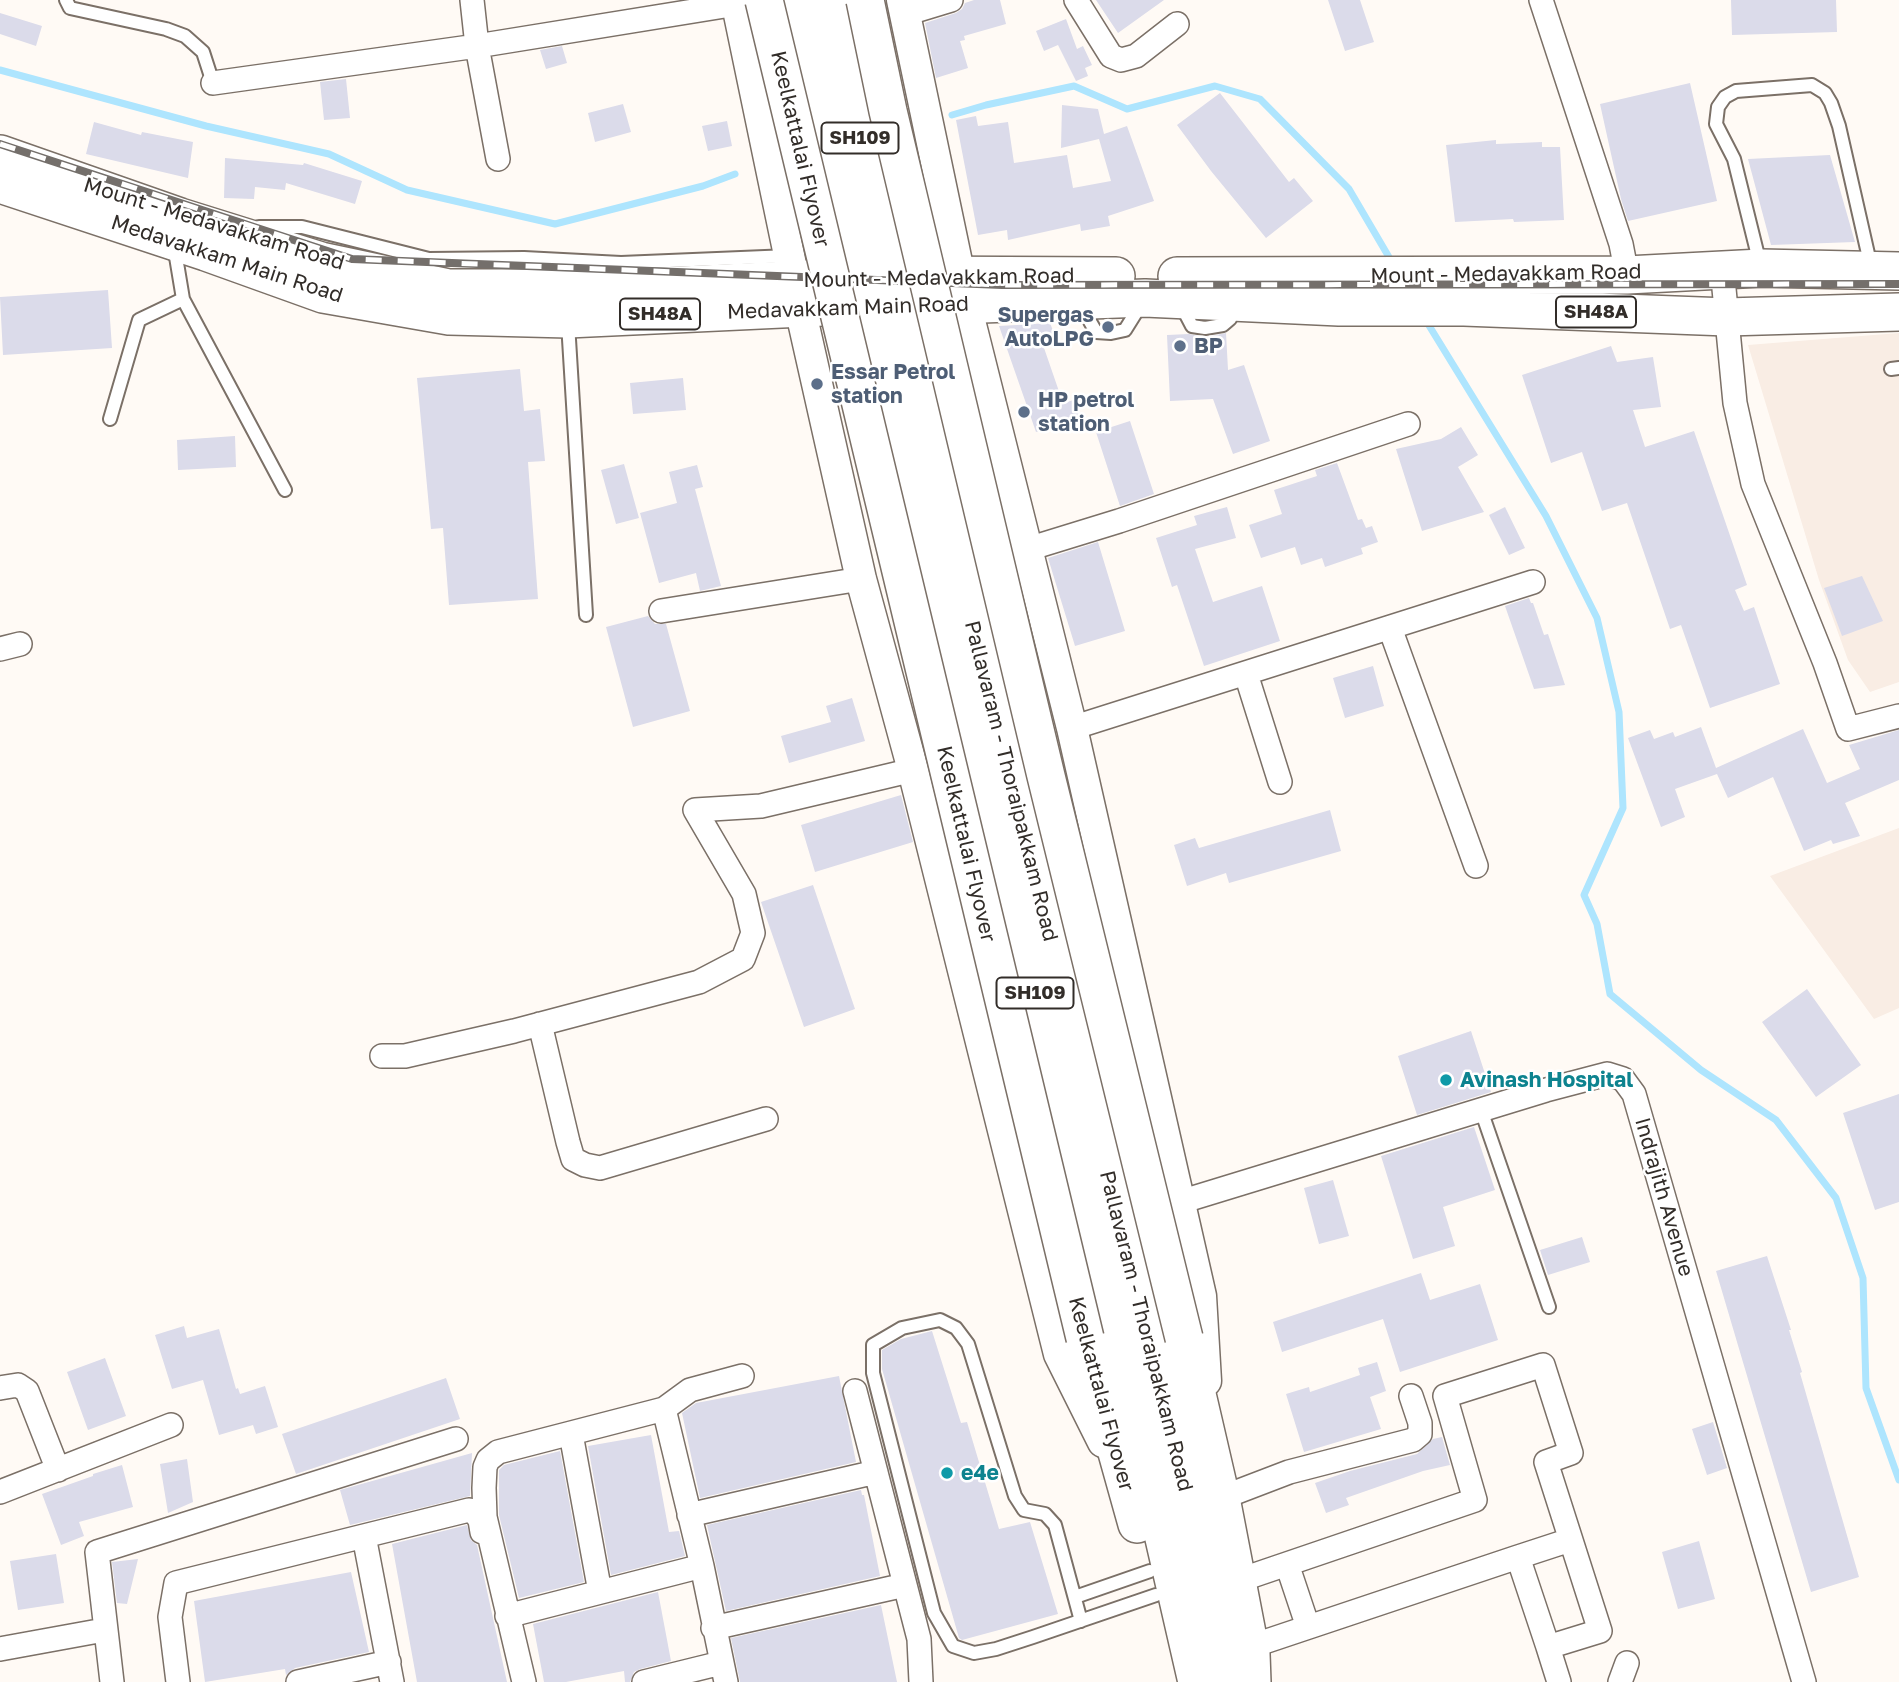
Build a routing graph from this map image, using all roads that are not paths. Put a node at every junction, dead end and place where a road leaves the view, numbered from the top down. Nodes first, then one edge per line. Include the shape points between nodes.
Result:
1 (66, 0) edge
2 (471, 0) edge
3 (800, 0) edge
4 (829, 0) edge
5 (865, 0) edge
6 (951, 0) edge
7 (1076, 0) edge
8 (1541, 0) edge
9 (745, 1) edge
10 (904, 7) edge
11 (1177, 24) dead end
12 (477, 46) junction
13 (213, 83) joint
14 (0, 153) edge
15 (498, 159) dead end
16 (0, 184) edge
17 (173, 241) junction
18 (1722, 268) junction
19 (1760, 268) junction
20 (1885, 270) edge
21 (1627, 275) junction
22 (795, 281) junction
23 (963, 290) junction
24 (881, 291) junction
25 (1340, 291) junction
26 (1465, 291) junction
27 (183, 299) junction
28 (1899, 312) edge
29 (1727, 317) junction
30 (568, 319) junction
31 (110, 419) dead end
32 (1408, 424) dead end
33 (285, 490) dead end
34 (1028, 549) junction
35 (861, 579) junction
36 (1533, 582) dead end
37 (661, 611) dead end
38 (586, 615) dead end
39 (1390, 628) junction
40 (1246, 674) junction
41 (1899, 716) edge
42 (1072, 728) junction
43 (913, 770) junction
44 (1280, 782) dead end
45 (1476, 866) dead end
46 (540, 1024) junction
47 (382, 1056) dead end
48 (1481, 1110) junction
49 (766, 1119) dead end
50 (1180, 1202) junction
51 (1549, 1307) dead end
52 (742, 1376) dead end
53 (0, 1388) edge
54 (855, 1391) dead end
55 (1411, 1396) dead end
56 (664, 1409) junction
57 (171, 1425) dead end
58 (570, 1434) junction
59 (456, 1439) dead end
60 (1210, 1451) junction
61 (58, 1470) junction
62 (876, 1472) junction
63 (1127, 1489) junction
64 (0, 1492) edge
65 (1222, 1498) junction
66 (689, 1514) junction
67 (364, 1536) junction
68 (1570, 1540) junction
69 (1518, 1557) junction
70 (1287, 1564) junction
71 (702, 1566) junction
72 (1237, 1581) junction
73 (1153, 1583) junction
74 (905, 1585) junction
75 (600, 1592) junction
76 (1075, 1597) junction
77 (507, 1616) junction
78 (1081, 1621) junction
79 (1308, 1627) junction
80 (713, 1628) junction
81 (104, 1630) junction
82 (1548, 1647) junction
83 (0, 1649) edge
84 (1251, 1664) edge
85 (390, 1672) edge
86 (723, 1672) edge
87 (112, 1682) edge
88 (178, 1682) edge
89 (298, 1682) edge
90 (517, 1682) edge
91 (524, 1682) edge
92 (644, 1682) edge
93 (921, 1682) edge
94 (1187, 1682) edge
95 (1197, 1682) edge
96 (1230, 1682) edge
97 (1559, 1682) edge
98 (1804, 1682) edge

1 - 13 lane via 70,8 185,36 203,51
2 - 12 street
3 - 24 main road, Pallavaram - Thoraipakkam Road / SH109
4 - 24 main road, Pallavaram - Thoraipakkam Road / SH109
5 - 60 main road, bridge
6 - 10 street
7 - 11 street via 1111,56 1121,60 1136,56
8 - 21 street via 1621,244
9 - 12 street
9 - 22 street
9 - 63 main road, Keelkattalai Flyover, bridge
10 - 23 street
12 - 13 street
12 - 15 street
14 - 22 main road, Mount - Medavakkam Road / SH48A via 321,261 449,288
16 - 17 main road, Medavakkam Main Road / SH48A
17 - 27 lane
17 - 30 main road, Medavakkam Main Road / SH48A via 323,294 449,316
18 - 19 main road, Mount - Medavakkam Road / SH48A
18 - 21 main road, Mount - Medavakkam Road / SH48A
18 - 29 street
19 - 20 main road, Mount - Medavakkam Road / SH48A
19 - 20 lane via 1734,159 1717,124 1718,107 1736,91 1812,85 1831,103
21 - 26 main road, Mount - Medavakkam Road / SH48A
22 - 24 main road, Medavakkam Main Road / SH48A
22 - 30 main road, Medavakkam Main Road / SH48A
22 - 35 street
23 - 24 main road, Medavakkam Main Road / SH48A
23 - 25 main road, Mount - Medavakkam Road / SH48A
23 - 25 main road, Medavakkam Main Road / SH48A via 1078,301 1239,302
23 - 34 street
24 - 95 main road, Pallavaram - Thoraipakkam Road / SH109
24 - 96 main road, Pallavaram - Thoraipakkam Road / SH109 via 971,614
25 - 26 main road, Mount - Medavakkam Road / SH48A
26 - 29 main road, Mount - Medavakkam Road / SH48A
27 - 31 lane via 139,320
27 - 33 lane
28 - 29 main road, Mount - Medavakkam Road / SH48A
29 - 41 street via 1735,403 1753,484 1848,729
30 - 38 lane
32 - 34 street
34 - 42 street
35 - 37 street
35 - 43 street
36 - 39 street
39 - 40 street
39 - 45 street
40 - 42 street
40 - 44 street
42 - 50 street
43 - 46 street via 761,806 695,810 744,894 753,933 743,959 699,982
43 - 63 street via 1059,1353
46 - 47 street via 405,1056
46 - 49 street via 573,1159 600,1168
48 - 50 street, Indrajith Avenue
48 - 51 lane
48 - 98 street, Indrajith Avenue via 1607,1074 1623,1079 1634,1094
50 - 60 street via 1201,1296
52 - 56 street via 690,1390
53 - 61 street via 18,1385 27,1391
54 - 62 street
55 - 65 street via 1420,1423 1420,1434 1413,1440 1289,1472
56 - 58 street
56 - 66 street
57 - 61 street
58 - 75 street
58 - 77 street via 498,1452 485,1468 485,1517
59 - 81 street via 97,1552
60 - 65 main road
61 - 64 street
62 - 66 street
62 - 74 street
63 - 73 main road, Keelkattalai Flyover
65 - 72 main road
66 - 71 street
67 - 85 street
67 - 88 street via 176,1583 170,1617
67 - 90 street via 474,1511 480,1520
68 - 69 street
68 - 70 street via 1546,1462 1572,1454 1543,1365 1445,1396 1475,1500
68 - 82 street via 1600,1631
69 - 79 street
69 - 82 street
70 - 72 street
70 - 79 street
71 - 75 street
71 - 80 street
72 - 84 main road
73 - 76 lane
73 - 78 lane
73 - 94 main road, Keelkattalai Flyover
74 - 80 street
74 - 93 street via 919,1639
75 - 77 street
76 - 78 lane
76 - 78 lane via 1055,1525 1045,1514 1024,1510 1015,1496 968,1344 956,1328 940,1320 902,1328 873,1345 873,1373 934,1613 953,1646 974,1653 996,1649
77 - 91 street
79 - 84 street
80 - 86 street
81 - 83 street
81 - 87 street
82 - 97 street
85 - 89 street
86 - 92 street

